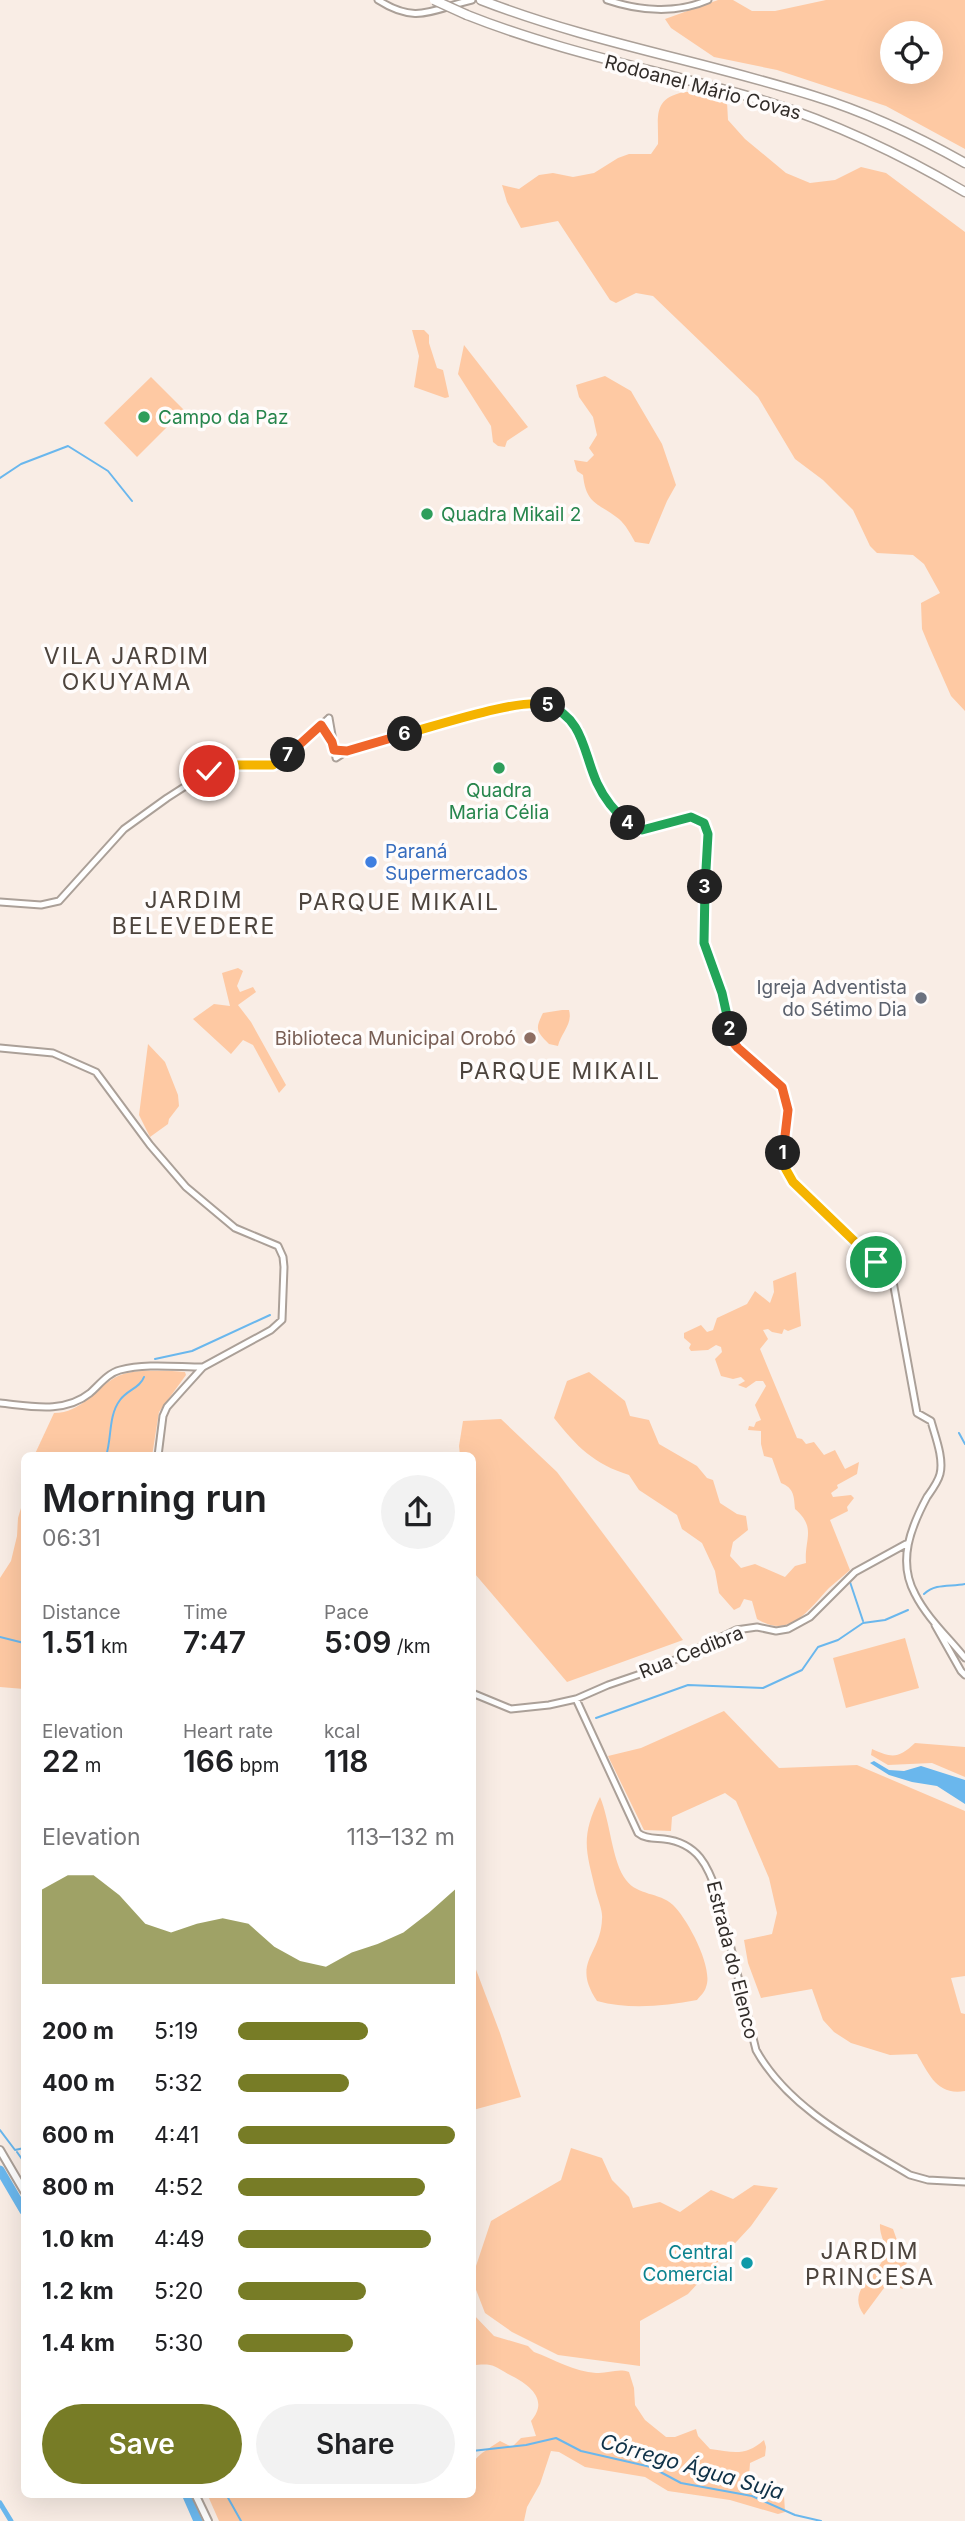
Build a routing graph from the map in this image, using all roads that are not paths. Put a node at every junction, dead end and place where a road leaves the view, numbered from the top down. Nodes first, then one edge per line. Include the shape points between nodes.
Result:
1 (377, 0) edge
2 (434, 0) edge
3 (472, 0) edge
4 (481, 0) edge
5 (607, 0) edge
6 (708, 0) edge
7 (965, 163) edge
8 (965, 192) edge
9 (321, 725) junction
10 (332, 742) junction
11 (334, 750) junction
12 (347, 751) junction
13 (0, 902) edge
14 (0, 1048) edge
15 (203, 1367) junction
16 (0, 1403) edge
17 (158, 1452) edge
18 (906, 1545) junction
19 (932, 1619) junction
20 (965, 1658) edge
21 (965, 1675) edge
22 (476, 1695) edge
23 (576, 1699) junction
24 (0, 2150) edge
25 (965, 2182) edge
26 (21, 2186) edge
27 (197, 2498) edge
28 (208, 2521) edge

1 - 3 street via 418,15
2 - 8 highway, Rodoanel Mário Covas, bridge via 565,50 793,111 879,145
4 - 7 highway, Rodoanel Mário Covas via 598,40 814,96 881,121
5 - 6 street via 646,9 693,7
9 - 10 street
9 - 10 street via 329,718
9 - 13 street via 273,765 223,765 167,798 124,829 59,901 41,905
10 - 11 street
11 - 12 street
11 - 12 street via 336,758
12 - 18 street via 539,703 563,712 579,729 596,781 615,811 635,827 649,829 691,817 704,823 708,834 704,943 722,993 732,1041 782,1087 788,1110 783,1148 788,1175 894,1280 917,1413 931,1421 941,1472
14 - 15 street via 54,1053 96,1072 186,1187 235,1228 273,1243 281,1251 282,1320
15 - 16 street via 120,1370 87,1395 55,1408
15 - 17 street via 167,1407
18 - 19 street via 909,1580
18 - 23 street, Rua Cedibra via 855,1572 796,1626 776,1631 736,1630 658,1668
19 - 20 street
19 - 21 street
22 - 23 street via 511,1709
23 - 25 street, Estrada do Elenco via 638,1833 692,1848 710,1871 756,2050 770,2071 803,2106 910,2175
24 - 26 main road
27 - 28 main road

